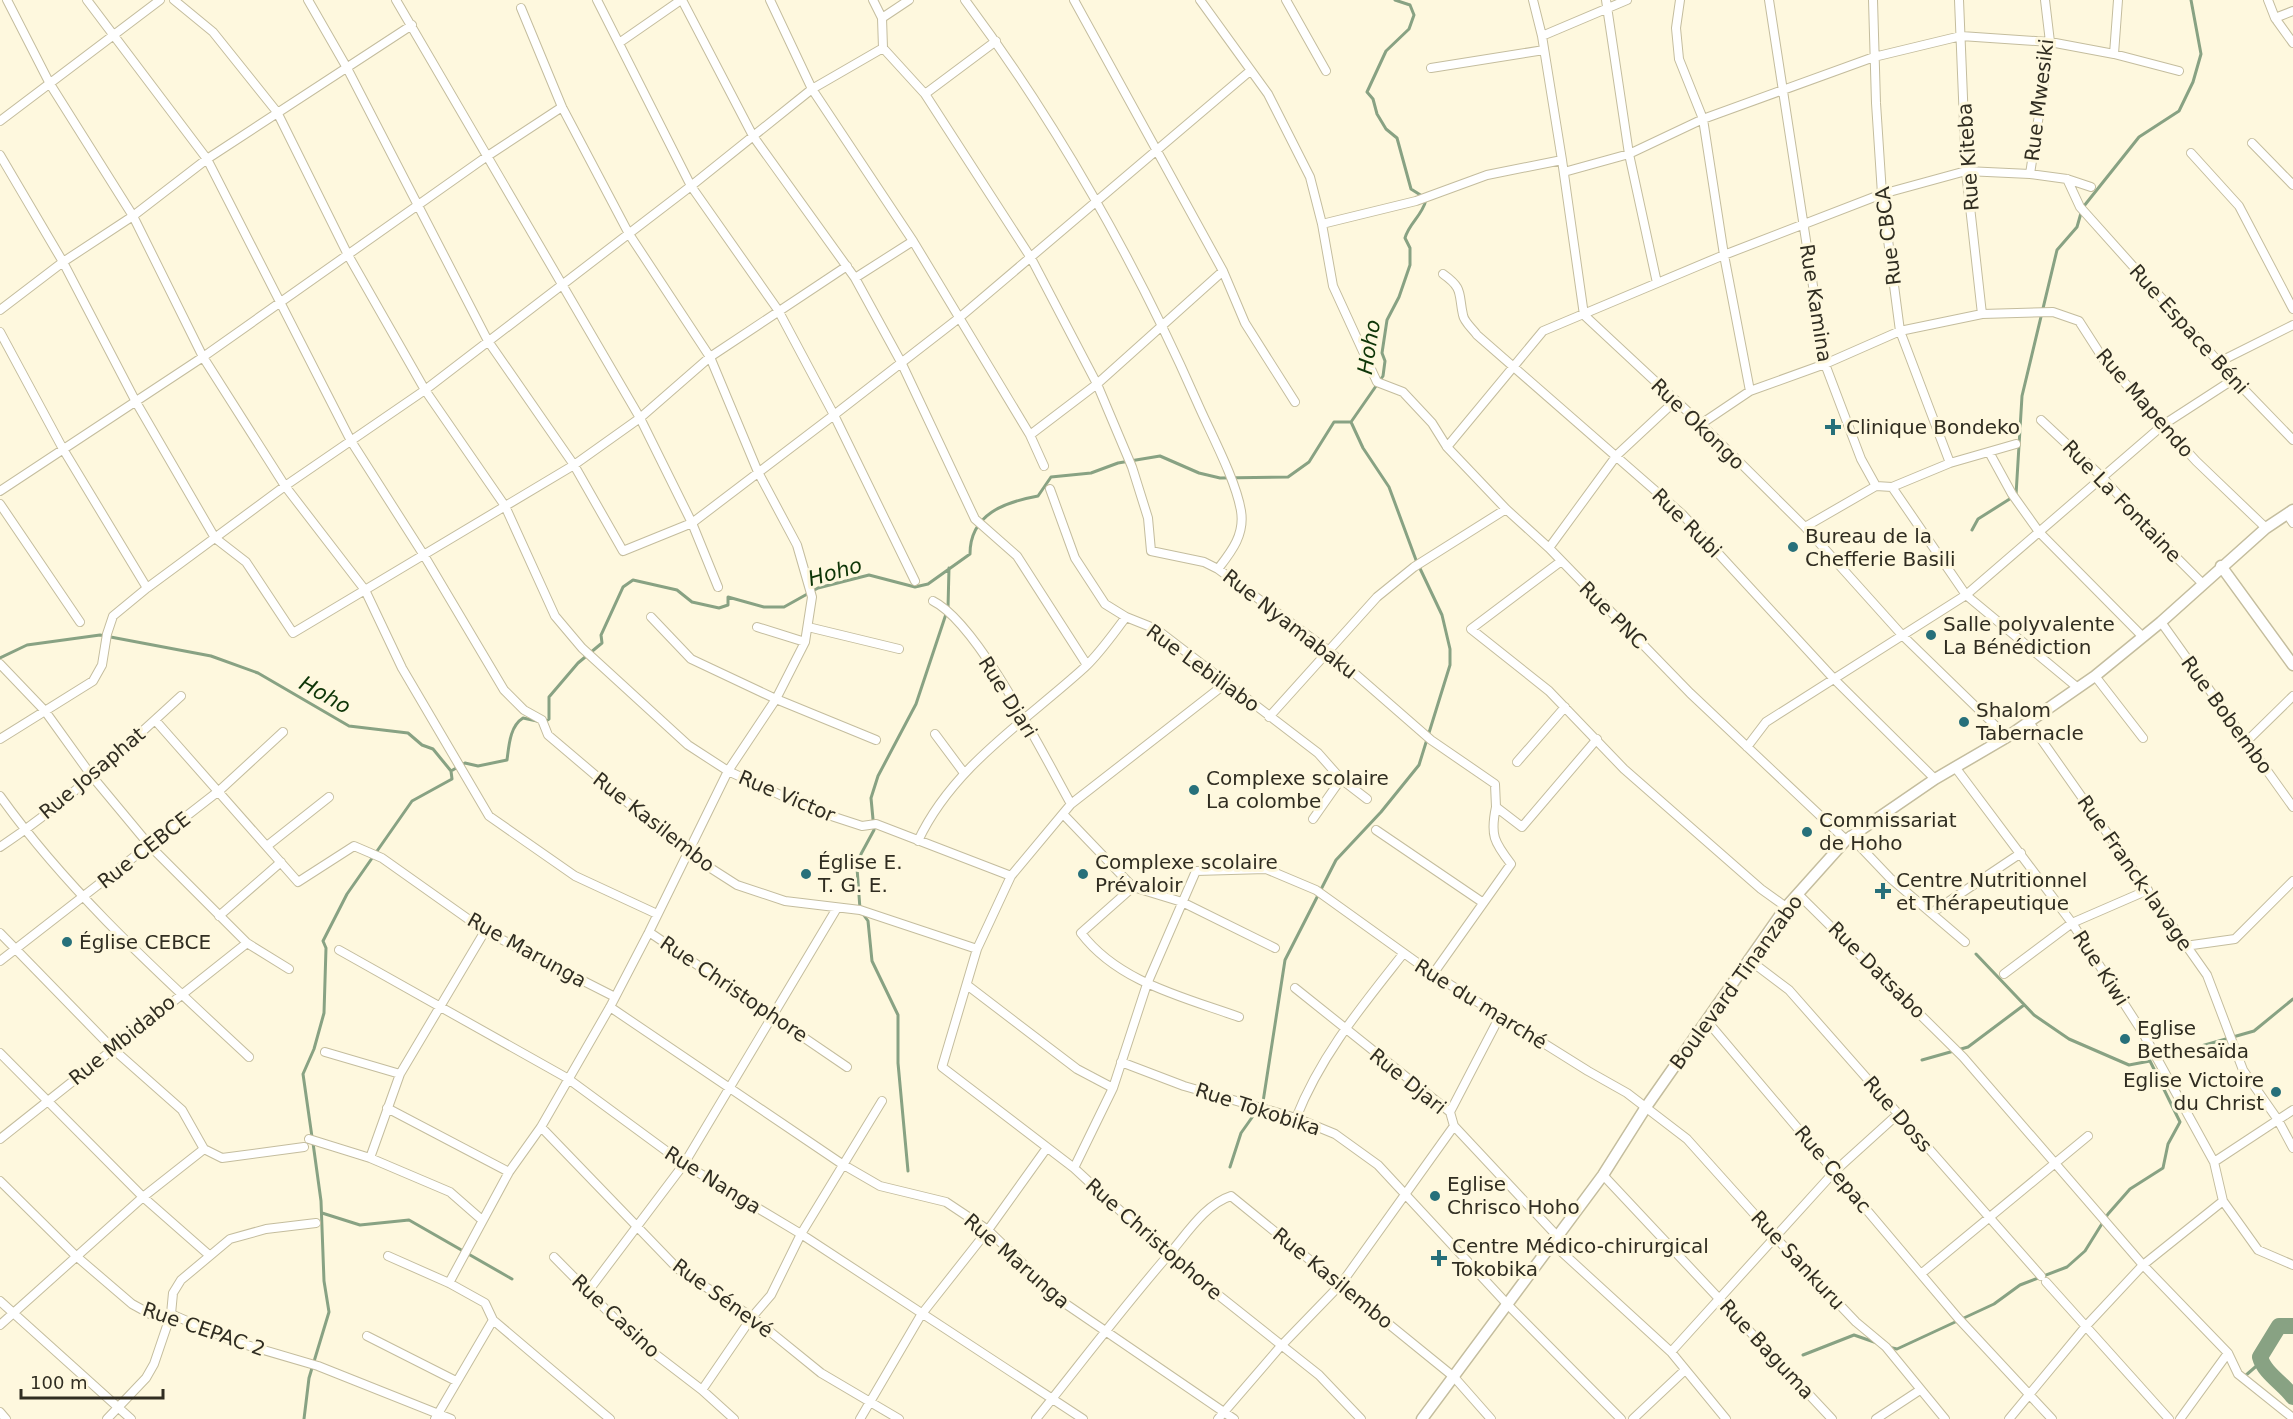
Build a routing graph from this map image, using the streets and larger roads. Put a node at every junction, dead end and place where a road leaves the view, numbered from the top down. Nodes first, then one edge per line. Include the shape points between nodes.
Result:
1 (7, 0) edge
2 (87, 0) edge
3 (160, 0) edge
4 (175, 0) edge
5 (308, 0) edge
6 (396, 0) edge
7 (597, 0) edge
8 (682, 0) edge
9 (770, 0) edge
10 (873, 0) edge
11 (909, 0) edge
12 (965, 0) edge
13 (1074, 0) edge
14 (1200, 0) edge
15 (1286, 0) edge
16 (1533, 0) edge
17 (1627, 0) edge
18 (1680, 0) edge
19 (1769, 0) edge
20 (1873, 0) edge
21 (1959, 0) edge
22 (2045, 0) edge
23 (2118, 0) edge
24 (2268, 0) edge
25 (1607, 4) edge
26 (520, 8) dead end
27 (2293, 11) edge
28 (882, 18) junction
29 (2275, 18) junction
30 (412, 25) junction
31 (112, 36) junction
32 (1542, 36) junction
33 (1961, 36) junction
34 (996, 42) junction
35 (2050, 42) junction
36 (620, 43) junction
37 (2293, 43) edge
38 (883, 48) junction
39 (1544, 50) junction
40 (2114, 54) junction
41 (1874, 57) junction
42 (347, 68) junction
43 (1431, 68) dead end
44 (2179, 70) dead end
45 (1250, 71) junction
46 (1326, 71) dead end
47 (50, 84) junction
48 (812, 89) junction
49 (1781, 90) junction
50 (925, 94) junction
51 (562, 107) junction
52 (277, 112) junction
53 (1702, 119) junction
54 (0, 121) edge
55 (753, 136) junction
56 (2252, 143) dead end
57 (1156, 150) junction
58 (2191, 153) dead end
59 (1629, 154) junction
60 (0, 155) edge
61 (486, 157) junction
62 (207, 159) junction
63 (1562, 160) junction
64 (1966, 171) junction
65 (1564, 172) junction
66 (2030, 174) junction
67 (2067, 179) junction
68 (2293, 185) edge
69 (691, 186) junction
70 (2091, 187) dead end
71 (1882, 194) junction
72 (1095, 201) junction
73 (417, 207) junction
74 (133, 216) junction
75 (1322, 224) junction
76 (1804, 224) junction
77 (629, 234) junction
78 (913, 241) junction
79 (348, 255) junction
80 (1724, 255) junction
81 (1031, 258) junction
82 (63, 262) junction
83 (847, 266) junction
84 (1223, 271) junction
85 (1443, 274) dead end
86 (855, 278) junction
87 (1657, 283) junction
88 (562, 286) junction
89 (279, 302) junction
90 (2293, 309) edge
91 (0, 310) edge
92 (778, 310) junction
93 (1982, 314) junction
94 (1584, 315) junction
95 (959, 318) junction
96 (1163, 325) junction
97 (2293, 325) edge
98 (1900, 331) junction
99 (0, 332) edge
100 (488, 341) junction
101 (203, 357) junction
102 (710, 357) junction
103 (901, 362) junction
104 (2219, 362) junction
105 (1825, 364) junction
106 (1515, 366) junction
107 (2234, 379) junction
108 (1097, 384) junction
109 (425, 390) junction
110 (1749, 391) junction
111 (1675, 401) junction
112 (136, 402) junction
113 (1295, 402) dead end
114 (834, 415) junction
115 (640, 418) junction
116 (2042, 420) dead end
117 (1701, 424) junction
118 (2163, 425) junction
119 (1030, 435) junction
120 (2293, 440) edge
121 (351, 441) junction
122 (2016, 444) dead end
123 (1447, 447) junction
124 (63, 449) junction
125 (1989, 452) junction
126 (1617, 455) junction
127 (1950, 463) junction
128 (574, 465) junction
129 (1044, 466) dead end
130 (758, 472) junction
131 (2102, 477) junction
132 (285, 486) junction
133 (1876, 486) junction
134 (1892, 486) junction
135 (1050, 489) dead end
136 (0, 491) edge
137 (0, 504) edge
138 (505, 506) junction
139 (1506, 509) junction
140 (2291, 516) edge
141 (692, 523) junction
142 (1805, 527) junction
143 (2265, 528) junction
144 (2039, 532) junction
145 (215, 538) junction
146 (1549, 548) junction
147 (425, 556) junction
148 (1560, 562) junction
149 (2222, 566) junction
150 (1218, 569) junction
151 (915, 582) dead end
152 (2202, 583) junction
153 (718, 587) dead end
154 (147, 588) junction
155 (365, 590) junction
156 (1966, 596) junction
157 (933, 601) dead end
158 (651, 617) dead end
159 (1126, 618) junction
160 (80, 622) dead end
161 (2161, 622) junction
162 (758, 627) dead end
163 (808, 627) junction
164 (1902, 635) junction
165 (2143, 637) junction
166 (805, 642) junction
167 (899, 649) dead end
168 (1329, 651) junction
169 (0, 664) edge
170 (1086, 665) junction
171 (2293, 665) edge
172 (2095, 676) junction
173 (1835, 680) junction
174 (1225, 684) junction
175 (2078, 688) junction
176 (181, 696) dead end
177 (2293, 696) edge
178 (776, 699) junction
179 (1565, 707) junction
180 (45, 711) junction
181 (1269, 717) junction
182 (1022, 719) junction
183 (155, 720) junction
184 (2029, 722) junction
185 (283, 732) dead end
186 (935, 734) dead end
187 (2007, 737) junction
188 (2143, 738) dead end
189 (0, 739) edge
190 (1597, 739) junction
191 (876, 740) dead end
192 (2246, 742) junction
193 (1748, 747) junction
194 (1517, 762) dead end
195 (1955, 767) junction
196 (728, 771) junction
197 (964, 773) junction
198 (91, 775) junction
199 (1935, 778) junction
200 (1341, 779) junction
201 (220, 790) junction
202 (0, 796) edge
203 (329, 797) dead end
204 (1367, 799) dead end
205 (1071, 804) junction
206 (1496, 807) junction
207 (2293, 807) edge
208 (1063, 814) junction
209 (1313, 819) dead end
210 (24, 830) junction
211 (1376, 830) dead end
212 (1848, 838) junction
213 (918, 841) junction
214 (0, 846) edge
215 (150, 846) junction
216 (267, 846) junction
217 (687, 853) junction
218 (2021, 853) junction
219 (281, 862) junction
220 (1011, 876) junction
221 (2293, 881) edge
222 (1133, 887) junction
223 (2148, 890) junction
224 (1798, 894) junction
225 (83, 898) junction
226 (1182, 902) junction
227 (1482, 902) junction
228 (1786, 907) junction
229 (837, 908) junction
230 (1933, 912) junction
231 (657, 914) junction
232 (219, 916) junction
233 (2072, 923) junction
234 (485, 931) junction
235 (649, 932) junction
236 (0, 933) edge
237 (1965, 942) dead end
238 (247, 943) junction
239 (2185, 946) junction
240 (1275, 948) dead end
241 (977, 949) junction
242 (15, 950) junction
243 (339, 950) dead end
244 (1403, 954) junction
245 (1748, 959) junction
246 (0, 961) edge
247 (289, 969) dead end
248 (1433, 974) junction
249 (2004, 974) dead end
250 (1147, 984) junction
251 (967, 985) junction
252 (1295, 988) dead end
253 (181, 993) junction
254 (615, 997) junction
255 (440, 1004) junction
256 (609, 1007) junction
257 (774, 1016) junction
258 (1500, 1016) junction
259 (1239, 1017) dead end
260 (1707, 1021) junction
261 (1344, 1029) junction
262 (113, 1049) junction
263 (325, 1052) dead end
264 (0, 1053) edge
265 (249, 1057) dead end
266 (1121, 1062) junction
267 (848, 1067) dead end
268 (400, 1074) junction
269 (567, 1078) junction
270 (730, 1088) junction
271 (1113, 1089) junction
272 (46, 1100) junction
273 (882, 1101) dead end
274 (1646, 1107) junction
275 (387, 1108) junction
276 (2293, 1110) edge
277 (1450, 1112) junction
278 (1898, 1114) junction
279 (1296, 1118) junction
280 (2278, 1120) junction
281 (1454, 1126) junction
282 (541, 1127) junction
283 (2088, 1136) dead end
284 (0, 1139) edge
285 (2293, 1148) edge
286 (204, 1149) junction
287 (1046, 1149) junction
288 (370, 1158) junction
289 (2214, 1162) junction
290 (684, 1164) junction
291 (842, 1164) junction
292 (2057, 1164) junction
293 (1074, 1168) junction
294 (1835, 1171) junction
295 (509, 1172) junction
296 (1602, 1175) junction
297 (0, 1181) edge
298 (1406, 1195) junction
299 (143, 1197) junction
300 (2223, 1201) junction
301 (1987, 1217) junction
302 (482, 1220) junction
303 (316, 1223) dead end
304 (637, 1228) junction
305 (988, 1230) junction
306 (801, 1234) junction
307 (1774, 1236) junction
308 (1556, 1240) junction
309 (209, 1255) junction
310 (1168, 1255) junction
311 (76, 1256) junction
312 (388, 1256) dead end
313 (554, 1257) dead end
314 (2143, 1265) junction
315 (2293, 1266) edge
316 (1922, 1273) junction
317 (449, 1283) junction
318 (1341, 1284) junction
319 (589, 1290) junction
320 (1719, 1298) junction
321 (0, 1301) edge
322 (1508, 1305) junction
323 (14, 1313) junction
324 (171, 1314) junction
325 (921, 1315) junction
326 (752, 1317) junction
327 (493, 1320) junction
328 (0, 1324) edge
329 (2086, 1326) junction
330 (1104, 1330) junction
331 (367, 1336) dead end
332 (1280, 1347) junction
333 (1671, 1352) junction
334 (2228, 1353) junction
335 (1685, 1370) junction
336 (1454, 1377) junction
337 (456, 1382) junction
338 (702, 1390) junction
339 (1920, 1390) junction
340 (2029, 1394) junction
341 (1052, 1399) junction
342 (871, 1402) junction
343 (120, 1408) junction
344 (1225, 1410) junction
345 (0, 1412) edge
346 (436, 1417) edge
347 (2293, 1418) edge
348 (6, 1419) edge
349 (107, 1419) edge
350 (131, 1419) edge
351 (451, 1419) edge
352 (610, 1419) edge
353 (735, 1419) edge
354 (860, 1419) edge
355 (899, 1419) edge
356 (1036, 1419) edge
357 (1083, 1419) edge
358 (1218, 1419) edge
359 (1234, 1419) edge
360 (1361, 1419) edge
361 (1422, 1419) edge
362 (1491, 1419) edge
363 (1621, 1419) edge
364 (1633, 1419) edge
365 (1726, 1419) edge
366 (1832, 1419) edge
367 (1876, 1419) edge
368 (1945, 1419) edge
369 (2009, 1419) edge
370 (2052, 1419) edge
371 (2169, 1419) edge
372 (2180, 1419) edge

1 - 47 street, Rue Christophore
2 - 31 street
3 - 31 street
4 - 52 street, Rue Victor via 213,32
5 - 42 street
6 - 30 street
7 - 36 street
8 - 36 street
8 - 55 street
9 - 48 street
10 - 28 street
11 - 28 street
12 - 34 street
13 - 57 street
14 - 45 street
15 - 46 street
16 - 32 street
17 - 25 street
18 - 53 street via 1676,28 1678,59
19 - 49 street, Rue Kamina
20 - 41 street, Rue CBCA
21 - 33 street, Rue Kiteba
22 - 35 street, Rue Mwesiki
23 - 40 street
24 - 29 street
25 - 32 street
25 - 59 street
26 - 51 street
27 - 29 street
28 - 38 street
29 - 37 street
30 - 42 street
30 - 61 street
31 - 47 street
31 - 62 street
32 - 39 street
33 - 35 street
33 - 41 street
33 - 64 street, Rue Kiteba
34 - 50 street
34 - 72 street
35 - 40 street
35 - 66 street, Rue Mwesiki
36 - 69 street
38 - 48 street
38 - 50 street
39 - 43 street
39 - 63 street
40 - 44 street
41 - 49 street
41 - 71 street, Rue CBCA
42 - 52 street
42 - 73 street
45 - 57 street
45 - 75 street via 1268,94 1310,177
47 - 54 street
47 - 74 street, Rue Christophore
48 - 55 street
48 - 78 street
49 - 53 street
49 - 76 street, Rue Kamina
50 - 81 street
51 - 61 street
51 - 77 street
52 - 62 street
52 - 79 street, Rue Victor
53 - 59 street
53 - 80 street
55 - 69 street
55 - 83 street
56 - 68 street
57 - 72 street
57 - 84 street
58 - 90 street via 2239,206
59 - 65 street
59 - 87 street
60 - 82 street
61 - 73 street
61 - 88 street
62 - 74 street
62 - 89 street
63 - 65 street
63 - 75 street via 1487,176 1416,201
64 - 66 street
64 - 71 street
64 - 93 street, Rue Kiteba
65 - 94 street
66 - 67 street, Rue Mwesiki
67 - 70 street, Rue Mwesiki
67 - 104 street, Rue Espace Béni via 2087,216
69 - 77 street
69 - 92 street
71 - 76 street
71 - 98 street, Rue CBCA
72 - 81 street
72 - 96 street
73 - 79 street
73 - 100 street
74 - 82 street
74 - 101 street, Rue Christophore
75 - 123 street, Rue PNC via 1333,286 1377,382 1402,392 1432,423
76 - 80 street
76 - 105 street, Rue Kamina
77 - 88 street
77 - 102 street
78 - 86 street
78 - 95 street
79 - 89 street
79 - 109 street, Rue Victor
80 - 87 street
80 - 110 street
81 - 95 street
81 - 108 street
82 - 91 street
82 - 112 street
83 - 86 street
83 - 92 street
84 - 96 street
84 - 113 street via 1245,323
85 - 106 street, Rue Rubi via 1455,282 1461,294 1463,318
86 - 103 street
87 - 94 street
88 - 100 street
88 - 115 street
89 - 101 street
89 - 121 street
92 - 102 street
92 - 114 street
93 - 98 street, Rue Mapendo
93 - 118 street, Rue Mapendo via 2054,312 2079,321 2104,360
94 - 106 street via 1544,331
94 - 111 street, Rue Okongo
95 - 103 street
95 - 119 street
96 - 108 street
96 - 150 street via 1241,511 1236,546
97 - 104 street
98 - 105 street, Rue Mapendo
98 - 127 street, Rue CBCA
99 - 124 street
100 - 109 street
100 - 128 street
101 - 112 street
101 - 132 street, Rue Christophore
102 - 115 street
102 - 130 street
103 - 114 street
103 - 170 street via 975,519 1017,556
104 - 107 street, Rue Espace Béni
105 - 110 street, Rue Mapendo
105 - 133 street, Rue Kamina via 1861,459
106 - 123 street
106 - 126 street, Rue Rubi
107 - 118 street
107 - 120 street, Rue Espace Béni
108 - 119 street
108 - 150 street, Rue Nyamabaku via 1148,518 1151,551 1204,562
109 - 121 street
109 - 138 street, Rue Victor
110 - 117 street, Rue Mapendo
111 - 117 street, Rue Okongo
111 - 126 street
112 - 124 street
112 - 145 street
114 - 130 street
114 - 151 street
115 - 128 street
115 - 141 street
116 - 131 street, Rue La Fontaine
117 - 142 street, Rue Okongo
118 - 131 street
118 - 143 street, Rue Mapendo
119 - 129 street
121 - 132 street
121 - 147 street
122 - 125 street
123 - 139 street, Rue PNC
124 - 136 street
124 - 154 street
125 - 127 street
125 - 144 street
126 - 146 street
126 - 173 street, Rue Rubi via 1682,514
127 - 134 street
128 - 138 street
128 - 141 street via 623,551
130 - 141 street
130 - 163 street via 797,545 813,597
131 - 144 street
131 - 152 street, Rue La Fontaine
132 - 145 street
132 - 155 street, Rue Christophore
133 - 134 street
133 - 142 street
134 - 156 street
135 - 159 street, Rue Lebiliabo via 1075,558 1105,604
137 - 160 street
138 - 147 street
138 - 196 street, Rue Victor via 555,616 582,648 687,745
139 - 146 street, Rue PNC
139 - 168 street via 1414,567 1377,597
140 - 143 street, Boulevard Tinanzabo
141 - 153 street
142 - 164 street, Rue Okongo
143 - 149 street, Boulevard Tinanzabo
144 - 156 street
144 - 165 street
145 - 154 street
145 - 155 street via 246,562 293,633
146 - 148 street, Rue PNC
147 - 155 street
147 - 217 street, Rue Kasilembo via 504,690 524,710 542,720 548,735
148 - 179 street via 1471,628
148 - 193 street, Rue PNC
149 - 152 street, Boulevard Tinanzabo
149 - 171 street
150 - 168 street, Rue Nyamabaku
152 - 161 street, Boulevard Tinanzabo
154 - 180 street via 113,616 102,665 93,681
155 - 231 street, Rue Christophore via 402,668 489,816 575,876
156 - 164 street
156 - 175 street
157 - 182 street, Rue Djari via 948,608 999,677
158 - 178 street via 691,659
159 - 170 street
159 - 174 street, Rue Lebiliabo via 1156,629
161 - 165 street, Boulevard Tinanzabo
161 - 192 street, Rue Bobembo
162 - 166 street
163 - 166 street
163 - 167 street
164 - 173 street
164 - 187 street, Rue Okongo
165 - 172 street, Boulevard Tinanzabo
166 - 178 street
168 - 181 street
168 - 206 street, Rue Nyamabaku via 1428,737 1495,784
169 - 180 street
170 - 182 street
172 - 175 street, Boulevard Tinanzabo
172 - 188 street
173 - 193 street via 1766,722
173 - 199 street, Rue Rubi
174 - 181 street, Rue Lebiliabo
174 - 205 street
175 - 184 street, Boulevard Tinanzabo
176 - 183 street, Rue Josaphat
177 - 192 street
178 - 191 street
178 - 196 street
179 - 190 street
179 - 194 street
180 - 189 street
180 - 198 street
181 - 200 street, Rue Lebiliabo via 1318,753
182 - 197 street
182 - 205 street, Rue Djari
183 - 198 street, Rue Josaphat
183 - 201 street
184 - 187 street, Boulevard Tinanzabo
184 - 223 street, Rue Franck-lavage
185 - 201 street, Rue CEBCE
186 - 197 street
187 - 195 street, Boulevard Tinanzabo
190 - 206 street via 1522,827
190 - 228 street via 1624,769
192 - 207 street, Rue Bobembo
193 - 212 street, Rue PNC
195 - 199 street, Boulevard Tinanzabo
195 - 218 street, Rue Kiwi
196 - 213 street, Rue Victor via 813,810 862,826 876,824
196 - 217 street
197 - 213 street via 927,822
198 - 210 street, Rue Josaphat
198 - 215 street
199 - 212 street, Boulevard Tinanzabo
200 - 204 street, Rue Lebiliabo
200 - 209 street
201 - 215 street, Rue CEBCE
201 - 216 street
202 - 210 street
203 - 216 street
205 - 208 street
206 - 227 street via 1492,826 1495,843 1511,864
208 - 220 street
208 - 222 street
210 - 214 street, Rue Josaphat
210 - 225 street
211 - 227 street
212 - 224 street, Boulevard Tinanzabo
212 - 230 street, Rue PNC
213 - 220 street, Rue Victor
215 - 225 street, Rue CEBCE
215 - 232 street
216 - 219 street
217 - 229 street, Rue Kasilembo via 737,885 785,901
217 - 231 street
218 - 230 street
218 - 233 street, Rue Kiwi
219 - 232 street
219 - 234 street, Rue Marunga via 298,882 354,846 382,858
220 - 241 street
221 - 239 street via 2235,939
222 - 226 street
222 - 250 street via 1081,933 1094,951
223 - 233 street
223 - 239 street, Rue Franck-lavage
224 - 228 street, Boulevard Tinanzabo
224 - 292 street, Rue Datsabo via 1955,1048
225 - 242 street, Rue CEBCE
225 - 253 street
226 - 240 street
226 - 244 street, Rue du marché via 1196,871 1266,869 1318,892
226 - 250 street
227 - 248 street
228 - 245 street, Boulevard Tinanzabo
229 - 241 street, Rue Kasilembo via 860,910
229 - 257 street
230 - 237 street, Rue PNC
231 - 235 street
232 - 238 street
233 - 249 street
233 - 289 street, Rue Kiwi via 2155,1056
234 - 254 street, Rue Marunga
234 - 255 street
235 - 254 street
235 - 257 street, Rue Christophore
236 - 242 street
238 - 247 street
238 - 253 street, Rue Mbidabo
239 - 280 street, Rue Franck-lavage via 2207,975 2243,1070
241 - 251 street
242 - 246 street, Rue CEBCE
242 - 262 street
243 - 255 street, Rue Nanga
244 - 248 street, Rue du marché
244 - 261 street
245 - 260 street, Boulevard Tinanzabo
245 - 278 street, Rue Doss via 1789,990
248 - 258 street, Rue du marché
250 - 259 street
250 - 266 street
251 - 271 street via 1077,1069
251 - 287 street, Rue Christophore via 942,1067
252 - 261 street, Rue Djari
253 - 262 street, Rue Mbidabo
253 - 265 street
254 - 256 street
255 - 268 street
255 - 269 street, Rue Nanga
256 - 269 street
256 - 270 street, Rue Marunga
257 - 267 street, Rue Christophore
257 - 270 street
258 - 274 street, Rue du marché
258 - 277 street
260 - 274 street, Boulevard Tinanzabo
260 - 294 street, Rue Cepac
261 - 277 street, Rue Djari
261 - 279 street via 1308,1086
262 - 272 street, Rue Mbidabo
262 - 286 street via 182,1110
263 - 268 street
264 - 272 street
266 - 271 street
266 - 279 street, Rue Tokobika via 1184,1086
268 - 275 street
269 - 282 street
269 - 290 street, Rue Nanga
270 - 290 street
270 - 291 street, Rue Marunga
271 - 293 street
272 - 284 street, Rue Mbidabo
272 - 299 street
273 - 291 street
274 - 296 street, Boulevard Tinanzabo
274 - 307 street, Rue Sankuru via 1687,1139
275 - 288 street
275 - 295 street
276 - 280 street
277 - 281 street, Rue Djari
278 - 294 street
278 - 301 street, Rue Doss
279 - 298 street, Rue Tokobika via 1335,1134 1378,1165
280 - 285 street
280 - 289 street
281 - 298 street
281 - 308 street, Rue Djari
282 - 295 street
282 - 304 street, Rue Sénevé
283 - 292 street
286 - 288 street via 222,1158 310,1142
286 - 299 street
287 - 293 street, Rue Christophore
287 - 305 street
288 - 302 street via 450,1192
289 - 300 street
290 - 304 street
290 - 306 street, Rue Nanga
291 - 305 street, Rue Marunga via 880,1186 946,1202
291 - 306 street
292 - 301 street
292 - 314 street
293 - 310 street, Rue Christophore
294 - 307 street
294 - 316 street, Rue Cepac
295 - 302 street
296 - 308 street, Boulevard Tinanzabo
296 - 320 street, Rue Baguma
297 - 311 street, Rue CEPAC 2
298 - 318 street
298 - 322 street, Rue Tokobika
299 - 309 street
299 - 311 street
300 - 314 street
300 - 315 street via 2258,1250
301 - 316 street
301 - 329 street, Rue Doss
302 - 317 street
303 - 309 street via 266,1229 230,1239
304 - 319 street
304 - 326 street, Rue Sénevé via 678,1269
305 - 325 street
305 - 330 street, Rue Marunga via 1060,1300
306 - 325 street, Rue Nanga
306 - 326 street via 771,1295
307 - 320 street
307 - 339 street, Rue Sankuru via 1856,1322 1886,1347
308 - 322 street, Boulevard Tinanzabo
308 - 333 street, Rue Djari
309 - 324 street via 181,1280 173,1293
310 - 318 street, Rue Kasilembo via 1209,1209 1231,1196
310 - 330 street
310 - 332 street, Rue Christophore
311 - 323 street
311 - 324 street, Rue CEPAC 2 via 132,1304 152,1315
312 - 317 street
313 - 319 street, Rue Casino
314 - 329 street
314 - 334 street
316 - 340 street, Rue Cepac
317 - 327 street via 485,1303
318 - 332 street
318 - 336 street, Rue Kasilembo
319 - 338 street, Rue Casino via 633,1337
320 - 333 street
320 - 366 street, Rue Baguma
321 - 323 street
322 - 336 street, Boulevard Tinanzabo
322 - 363 street, Rue Tokobika
323 - 328 street
323 - 343 street
324 - 343 street via 150,1371
324 - 346 street, Rue CEPAC 2 via 233,1341 314,1365
325 - 341 street, Rue Nanga
325 - 342 street
326 - 338 street
326 - 342 street, Rue Sénevé via 821,1373
327 - 337 street
327 - 352 street
329 - 340 street
329 - 371 street, Rue Doss
330 - 341 street
330 - 344 street, Rue Marunga
331 - 337 street
332 - 344 street
332 - 360 street, Rue Christophore via 1319,1375
333 - 335 street, Rue Djari
334 - 347 street via 2240,1376
334 - 372 street
335 - 364 street
335 - 365 street, Rue Djari
336 - 361 street, Boulevard Tinanzabo
336 - 362 street, Rue Kasilembo
337 - 346 street
338 - 353 street, Rue Casino
339 - 367 street
339 - 368 street, Rue Sankuru
340 - 369 street
340 - 370 street
341 - 356 street
341 - 357 street, Rue Nanga
342 - 354 street
342 - 355 street, Rue Sénevé
343 - 349 street
343 - 350 street
344 - 358 street
344 - 359 street, Rue Marunga
345 - 348 street
346 - 351 street, Rue CEPAC 2

